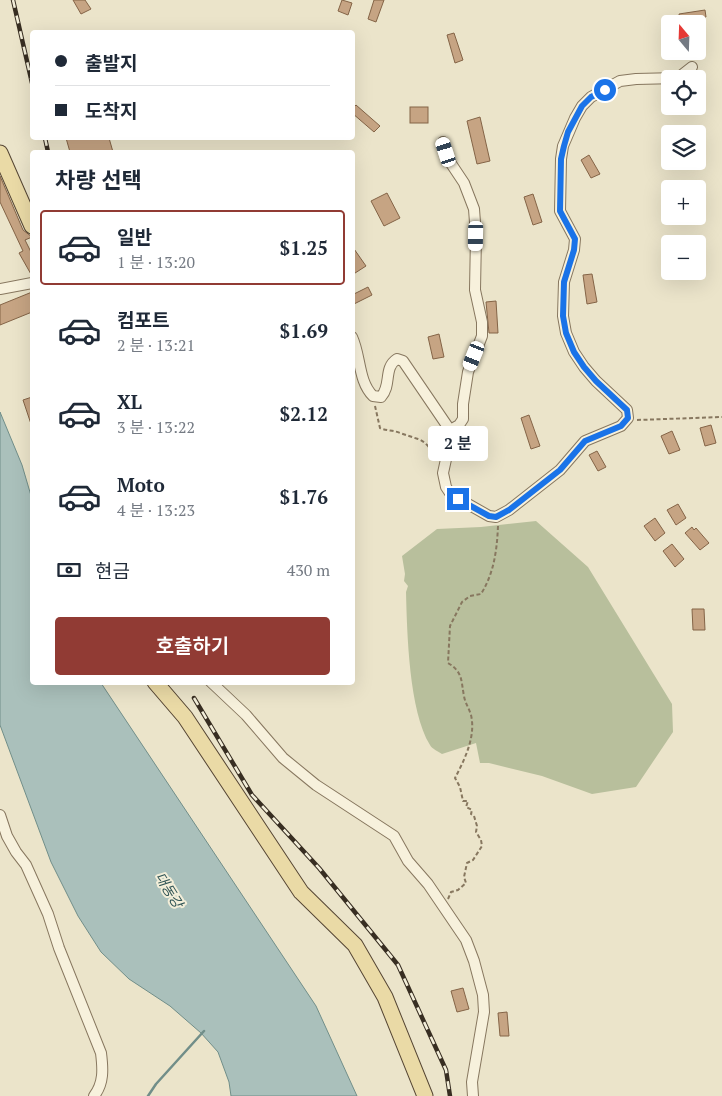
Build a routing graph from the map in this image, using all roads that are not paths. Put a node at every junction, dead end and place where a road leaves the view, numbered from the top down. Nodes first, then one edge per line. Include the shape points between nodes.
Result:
1 (692, 67) dead end
2 (443, 142) dead end
3 (0, 153) edge
4 (30, 221) edge
5 (30, 283) edge
6 (0, 289) edge
7 (355, 343) edge
8 (450, 430) junction
9 (158, 685) edge
10 (214, 685) edge
11 (0, 815) edge
12 (94, 1096) edge
13 (426, 1096) edge
14 (473, 1096) edge

1 - 8 street via 678,78 620,81 591,97 575,118 562,153 560,211 575,239 564,282 566,333 584,367 627,410 628,418 621,426 585,441 560,470 496,517 450,493 446,487 443,473
2 - 8 street via 474,209 475,290 482,322 482,336 468,372 463,419
3 - 4 main road
5 - 6 street
7 - 8 street via 363,379 373,396 381,396 386,391 391,362 403,361
9 - 13 main road via 185,717 301,892 355,945 385,997
10 - 14 street via 246,715 283,758 316,785 394,836 408,861 428,884 466,940 483,995 484,1012 472,1082
11 - 12 street via 7,836 26,865 48,914 101,1054 102,1080

